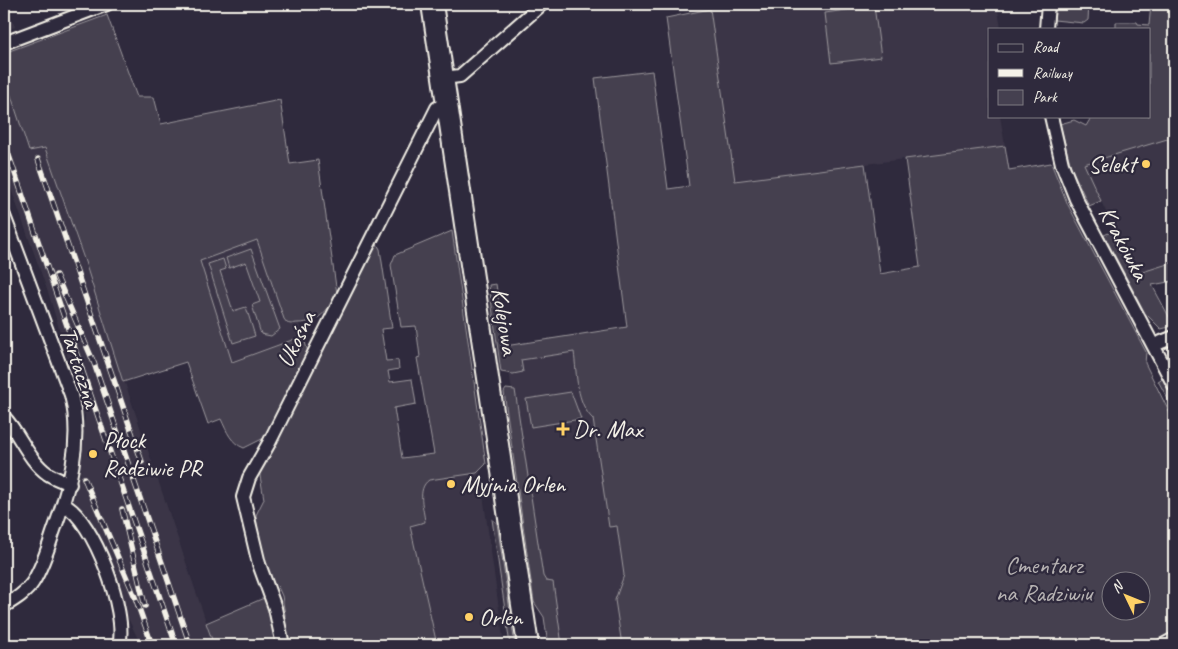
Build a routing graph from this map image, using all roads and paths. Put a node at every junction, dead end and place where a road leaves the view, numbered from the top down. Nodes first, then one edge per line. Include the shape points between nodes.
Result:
1 (107, 4) edge
2 (432, 4) edge
3 (542, 4) edge
4 (1048, 4) edge
5 (1046, 28) edge
6 (4, 43) edge
7 (443, 78) junction
8 (447, 103) junction
9 (1051, 118) edge
10 (4, 216) edge
11 (1174, 336) edge
12 (1154, 345) junction
13 (1174, 385) edge
14 (4, 417) edge
15 (70, 484) junction
16 (64, 505) junction
17 (4, 606) edge
18 (1174, 639) edge
19 (118, 645) edge
20 (283, 645) edge
21 (528, 645) edge
22 (1164, 645) edge

1 - 6 street
2 - 7 main road, Kolejowa
3 - 7 street via 460,76
4 - 5 street
7 - 8 main road, Kolejowa
8 - 20 street, Ukośna via 437,108 269,443 248,478 243,497 260,564 276,608
8 - 21 main road, Kolejowa
9 - 12 street, Krakówka via 1062,164 1076,199
10 - 15 street, Tartaczna via 76,412
11 - 12 street
12 - 13 street, Krakówka
14 - 15 street via 47,474
15 - 16 street, Tartaczna
16 - 17 street, Tartaczna via 33,583
16 - 19 street via 78,516 106,567 121,620
18 - 22 street

